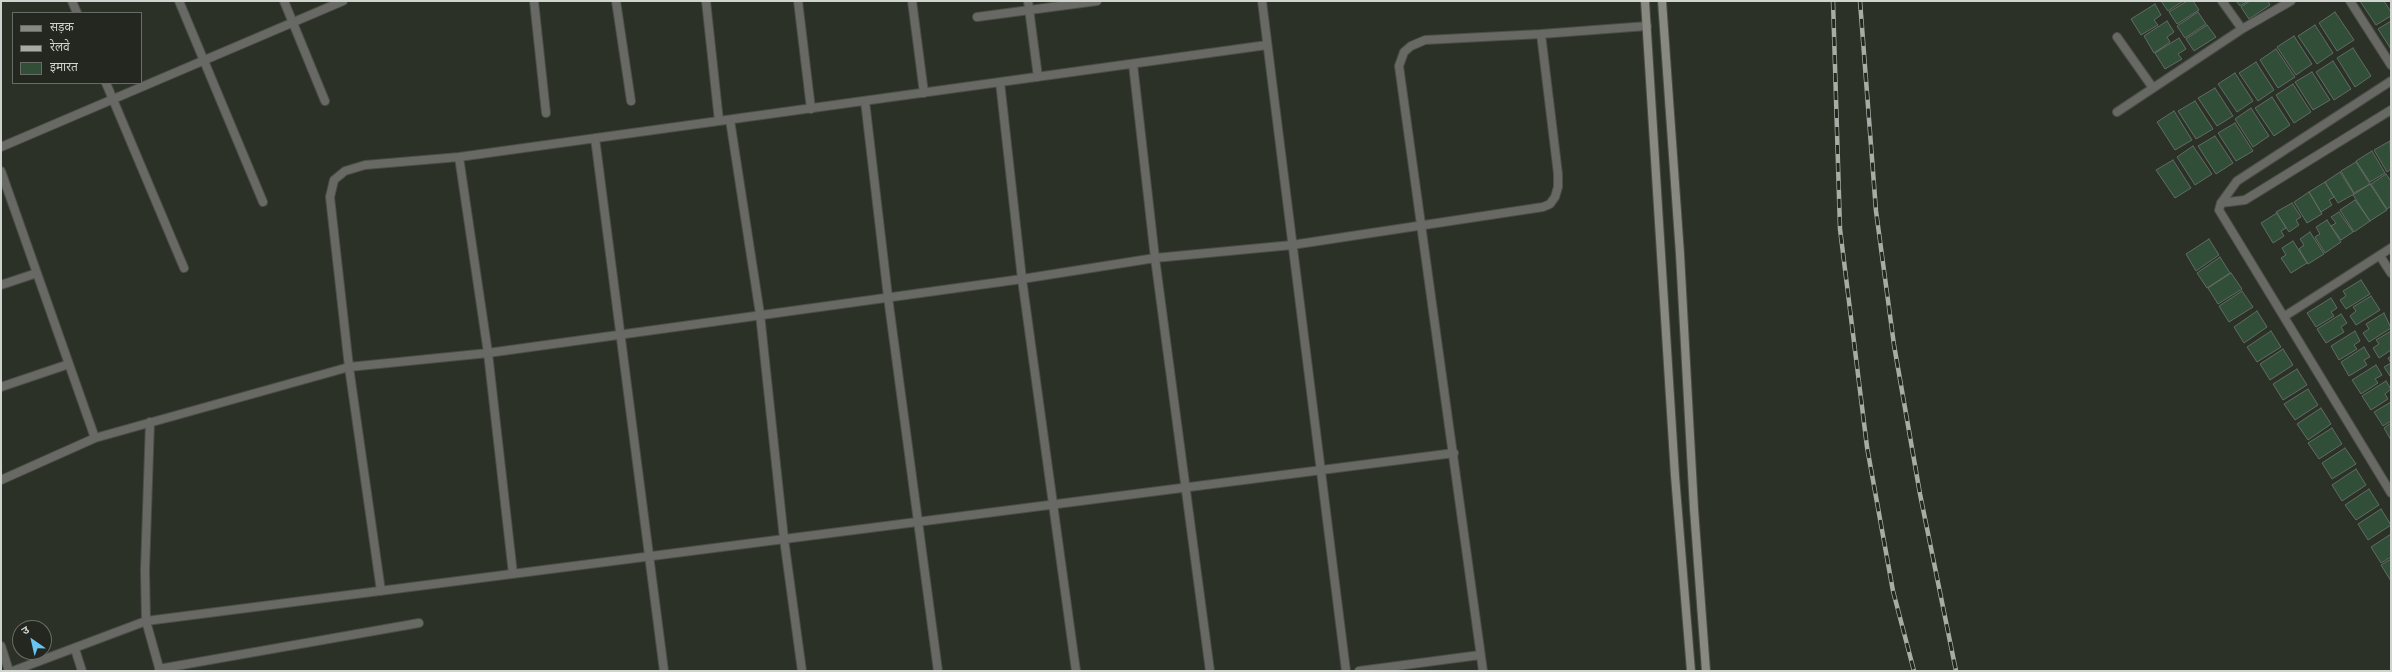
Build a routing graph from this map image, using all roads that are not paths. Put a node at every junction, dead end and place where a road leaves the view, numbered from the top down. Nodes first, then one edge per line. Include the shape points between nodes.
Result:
1 (178, 1) edge
2 (284, 1) edge
3 (343, 1) edge
4 (534, 1) edge
5 (616, 1) edge
6 (706, 1) edge
7 (798, 1) edge
8 (912, 1) edge
9 (1028, 1) edge
10 (1097, 1) edge
11 (1262, 1) edge
12 (1645, 1) edge
13 (1662, 1) edge
14 (2222, 1) edge
15 (2291, 1) edge
16 (2350, 1) edge
17 (74, 2) edge
18 (1029, 10) junction
19 (77, 12) edge
20 (977, 16) dead end
21 (293, 23) junction
22 (1647, 26) junction
23 (2242, 29) junction
24 (1541, 34) junction
25 (2117, 38) dead end
26 (1267, 45) junction
27 (204, 61) junction
28 (1134, 64) junction
29 (2391, 65) edge
30 (1038, 77) junction
31 (2391, 81) edge
32 (1000, 82) junction
33 (106, 84) edge
34 (2153, 88) junction
35 (924, 93) junction
36 (113, 99) junction
37 (325, 101) dead end
38 (631, 101) dead end
39 (865, 101) junction
40 (811, 109) junction
41 (2391, 110) edge
42 (2117, 112) dead end
43 (546, 113) dead end
44 (730, 120) junction
45 (719, 121) junction
46 (595, 138) junction
47 (1, 147) edge
48 (459, 157) junction
49 (1, 172) edge
50 (3, 181) edge
51 (263, 202) dead end
52 (2221, 202) junction
53 (1420, 226) junction
54 (1292, 245) junction
55 (2391, 248) edge
56 (2380, 256) junction
57 (1155, 258) junction
58 (184, 268) dead end
59 (37, 273) junction
60 (2391, 273) edge
61 (1022, 279) junction
62 (1, 285) edge
63 (888, 297) junction
64 (760, 314) junction
65 (2285, 316) junction
66 (622, 335) junction
67 (488, 353) junction
68 (69, 364) junction
69 (349, 367) junction
70 (1, 387) edge
71 (150, 422) junction
72 (95, 438) junction
73 (1454, 453) junction
74 (1320, 470) junction
75 (1, 480) edge
76 (1187, 487) junction
77 (2391, 493) edge
78 (1054, 504) junction
79 (919, 522) junction
80 (784, 539) junction
81 (650, 557) junction
82 (513, 574) junction
83 (381, 591) junction
84 (146, 622) junction
85 (419, 623) dead end
86 (1, 646) edge
87 (75, 649) junction
88 (1480, 655) junction
89 (160, 670) edge
90 (9, 671) edge
91 (13, 671) edge
92 (82, 671) edge
93 (664, 671) edge
94 (802, 671) edge
95 (938, 671) edge
96 (1076, 671) edge
97 (1210, 671) edge
98 (1346, 671) edge
99 (1359, 671) edge
100 (1483, 671) edge
101 (1691, 671) edge
102 (1706, 671) edge

1 - 27 street
2 - 21 street
3 - 21 street
4 - 43 street
5 - 38 street
6 - 45 street
7 - 40 street
8 - 35 street
9 - 18 street
10 - 18 street
11 - 26 street
12 - 22 street
13 - 102 street
14 - 23 street
15 - 23 street
16 - 29 street
17 - 19 street
18 - 20 street
18 - 30 street
21 - 27 street
21 - 37 street
22 - 24 street
22 - 101 street via 1675,476
23 - 34 street
24 - 53 street via 1558,174 1555,197 1543,208
24 - 53 street via 1424,40 1404,52 1399,66
25 - 34 street
26 - 28 street
26 - 54 street
27 - 36 street
27 - 51 street
28 - 30 street
28 - 57 street
30 - 32 street
31 - 52 street via 2236,182
32 - 35 street
32 - 61 street
33 - 36 street
34 - 42 street
35 - 39 street
36 - 47 street
36 - 58 street
39 - 40 street
39 - 63 street
40 - 44 street
41 - 52 street via 2246,200
44 - 45 street
44 - 64 street
45 - 46 street
46 - 48 street
46 - 66 street
48 - 67 street
48 - 69 street via 365,165 345,171 334,180 330,197
49 - 50 street
50 - 59 street
52 - 65 street via 2219,210 2222,217
53 - 54 street
53 - 73 street
54 - 57 street
54 - 74 street
55 - 56 street
56 - 60 street
56 - 65 street
57 - 61 street
57 - 76 street
59 - 62 street
59 - 68 street
61 - 63 street
61 - 78 street
63 - 64 street
63 - 79 street
64 - 66 street
64 - 80 street
65 - 77 street
66 - 67 street
66 - 81 street
67 - 69 street
67 - 82 street
68 - 70 street
68 - 72 street
69 - 71 street
69 - 83 street
71 - 72 street
71 - 84 street via 145,570
72 - 75 street
73 - 74 street
73 - 88 street
74 - 76 street
74 - 98 street
76 - 78 street
76 - 97 street
78 - 79 street
78 - 96 street
79 - 80 street
79 - 95 street
80 - 81 street
80 - 94 street
81 - 82 street
81 - 93 street
82 - 83 street
83 - 84 street
84 - 87 street
84 - 89 street
85 - 89 street
86 - 90 street
87 - 91 street
87 - 92 street
88 - 99 street
88 - 100 street

